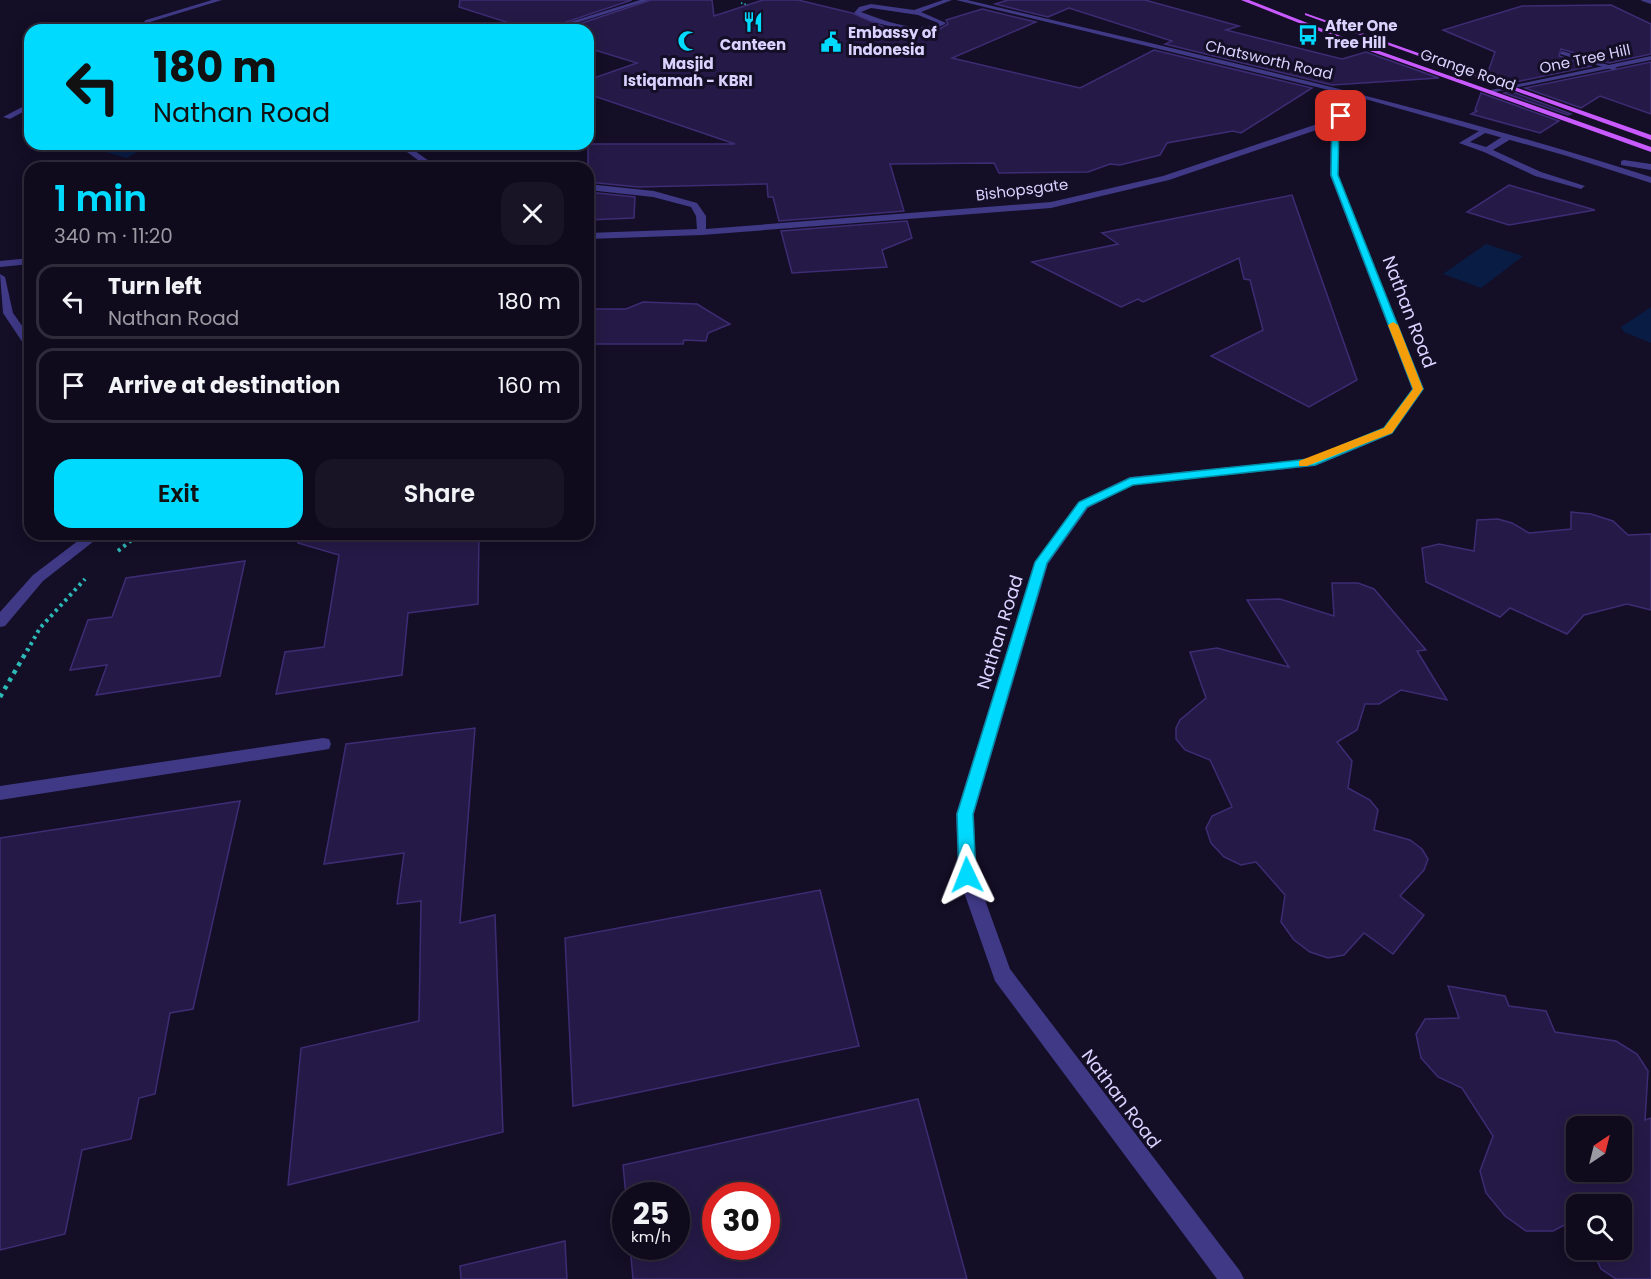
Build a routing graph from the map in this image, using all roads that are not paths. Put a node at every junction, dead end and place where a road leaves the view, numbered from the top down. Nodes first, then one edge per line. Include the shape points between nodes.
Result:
1 (219, 0) edge
2 (646, 0) edge
3 (949, 0) edge
4 (959, 0) edge
5 (1244, 0) edge
6 (1644, 0) edge
7 (1651, 3) edge
8 (1299, 11) dead end
9 (912, 13) junction
10 (144, 24) edge
11 (567, 24) edge
12 (1562, 53) dead end
13 (1651, 58) edge
14 (1613, 68) junction
15 (1325, 87) junction
16 (1514, 87) junction
17 (1490, 91) junction
18 (1364, 96) junction
19 (24, 108) edge
20 (1348, 110) junction
21 (7, 117) dead end
22 (1335, 121) junction
23 (1484, 130) junction
24 (1508, 137) junction
25 (1651, 138) edge
26 (409, 150) edge
27 (1487, 150) junction
28 (1651, 150) edge
29 (1570, 154) junction
30 (426, 162) edge
31 (1651, 167) edge
32 (1651, 180) edge
33 (1581, 186) dead end
34 (594, 189) edge
35 (702, 232) junction
36 (594, 236) edge
37 (24, 262) edge
38 (0, 264) edge
39 (0, 277) edge
40 (24, 337) edge
41 (88, 540) edge
42 (0, 622) edge
43 (324, 744) dead end
44 (0, 793) edge
45 (1233, 1279) edge

1 - 10 street
2 - 11 street
3 - 9 street
4 - 15 street, Chatsworth Road
5 - 17 main road, Grange Road
6 - 7 street
8 - 16 main road, Grange Road
9 - 9 street via 943,23 934,28 914,28 857,11 882,6
12 - 14 street
13 - 14 street, One Tree Hill
14 - 16 street, One Tree Hill
15 - 18 street, Chatsworth Road
15 - 20 street
16 - 17 street, One Tree Hill
16 - 25 main road, Grange Road
17 - 28 main road, Grange Road
18 - 20 street
18 - 23 street, Chatsworth Road
19 - 21 street
20 - 22 street
22 - 35 street, Bishopsgate via 1166,178 1051,205
22 - 45 street, Nathan Road via 1334,175 1418,389 1388,431 1311,463 1130,481 1083,505 1041,562 965,814 967,875 1002,974
23 - 24 street, Chatsworth Road
23 - 27 street via 1463,143
24 - 27 street
24 - 29 street, Chatsworth Road
26 - 30 street
27 - 33 street via 1538,174
29 - 31 street, Chatsworth Road
29 - 32 street, Chatsworth Road
34 - 35 street via 654,194 694,205 701,216
35 - 36 street, Bishopsgate
37 - 38 street
39 - 40 street via 8,313
41 - 42 street via 38,578
43 - 44 street

